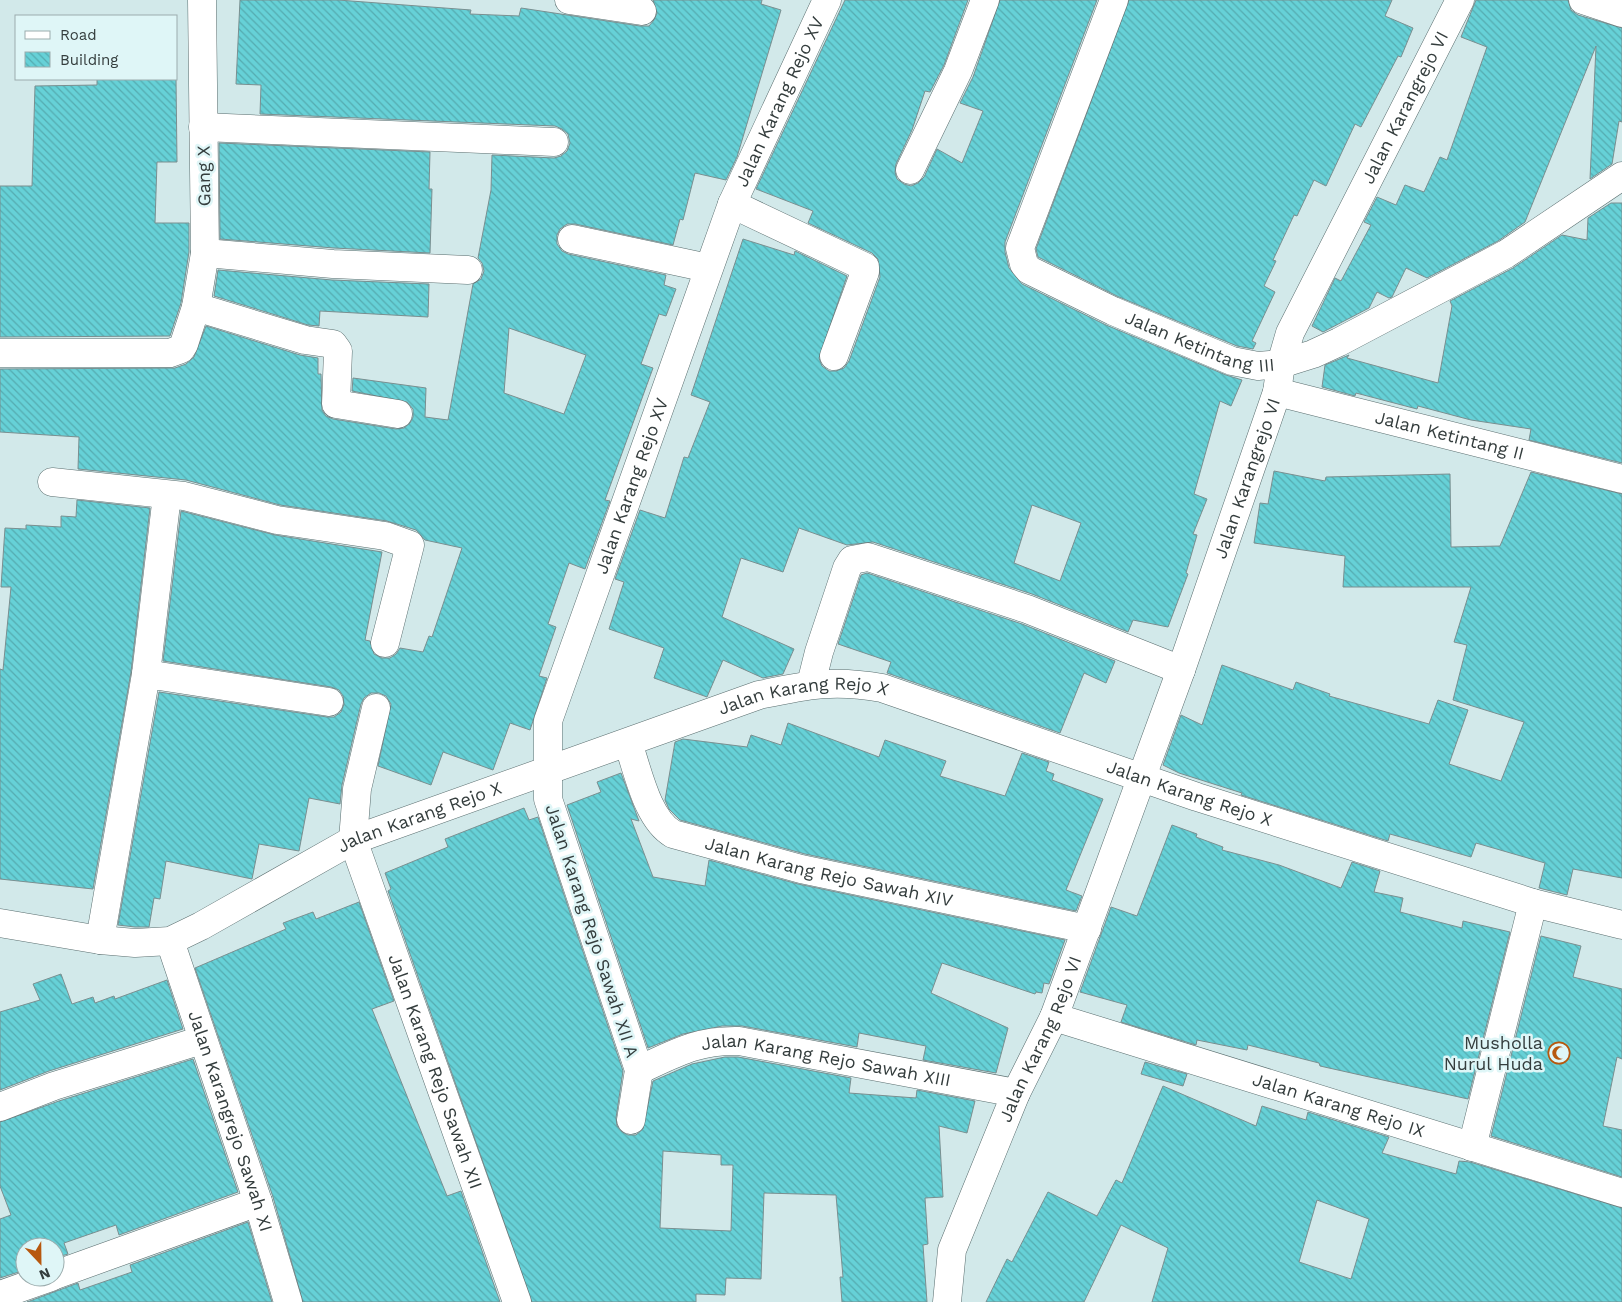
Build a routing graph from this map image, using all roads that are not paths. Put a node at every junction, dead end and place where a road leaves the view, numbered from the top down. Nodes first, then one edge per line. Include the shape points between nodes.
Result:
1 (202, 0) edge
2 (569, 0) edge
3 (827, 0) edge
4 (985, 0) edge
5 (1114, 0) edge
6 (1460, 0) edge
7 (1582, 0) edge
8 (642, 11) dead end
9 (1622, 12) edge
10 (203, 127) junction
11 (554, 142) dead end
12 (910, 170) dead end
13 (1622, 176) edge
14 (732, 204) junction
15 (572, 239) dead end
16 (205, 254) junction
17 (708, 268) junction
18 (468, 270) dead end
19 (196, 307) junction
20 (0, 353) edge
21 (834, 356) dead end
22 (1281, 364) junction
23 (1277, 392) junction
24 (398, 414) dead end
25 (1622, 479) edge
26 (52, 482) dead end
27 (167, 495) junction
28 (385, 643) dead end
29 (1181, 670) junction
30 (146, 674) junction
31 (811, 684) junction
32 (329, 702) dead end
33 (376, 708) dead end
34 (628, 743) junction
35 (547, 772) junction
36 (1141, 777) junction
37 (353, 840) junction
38 (1533, 903) junction
39 (0, 923) edge
40 (1622, 925) edge
41 (1087, 929) junction
42 (100, 940) junction
43 (170, 941) junction
44 (1054, 1017) junction
45 (202, 1040) junction
46 (639, 1070) junction
47 (1016, 1093) junction
48 (0, 1106) edge
49 (631, 1120) dead end
50 (1472, 1147) junction
51 (1622, 1193) edge
52 (258, 1202) junction
53 (65, 1272) edge
54 (23, 1287) edge
55 (0, 1295) edge
56 (288, 1302) edge
57 (518, 1302) edge
58 (948, 1302) edge

1 - 10 street, Gang X
2 - 8 street
3 - 14 street, Jalan Karang Rejo XV
4 - 12 street via 958,71
5 - 22 street, Jalan Ketintang III via 1020,248 1024,264 1029,270 1179,340 1232,360 1258,366
6 - 22 street, Jalan Karangrejo VI via 1290,333
7 - 9 street
10 - 11 street
10 - 16 street, Gang X
13 - 22 street, Jalan Ketintang III via 1506,254 1339,342
14 - 17 street, Jalan Karang Rejo XV
14 - 21 street, Jalan Karang Rejo XV via 864,267 865,272
15 - 17 street
16 - 18 street
16 - 19 street, Gang X
17 - 35 street, Jalan Karang Rejo XV via 548,721
19 - 20 street, Gang X via 181,349 170,353
19 - 24 street via 305,340 333,344 338,351 336,404
22 - 23 street, Jalan Karangrejo VI
23 - 25 street, Jalan Ketintang II
23 - 29 street, Jalan Karangrejo VI
26 - 27 street
27 - 28 street via 184,496 277,520 385,536 410,545
27 - 30 street
29 - 31 street via 1027,609 868,556 852,560 846,568
29 - 36 street, Jalan Karangrejo VI
30 - 32 street
30 - 42 street
31 - 34 street, Jalan Karang Rejo X via 759,695
31 - 36 street, Jalan Karang Rejo X via 850,682 882,688
33 - 37 street via 357,789
34 - 35 street, Jalan Karang Rejo X
34 - 41 street, Jalan Karang Rejo Sawah XIV via 653,814 664,829 673,834 801,870
35 - 37 street, Jalan Karang Rejo X
35 - 46 street, Jalan Karang Rejo Sawah XII A via 548,799
36 - 38 street, Jalan Karang Rejo X
36 - 41 street, Jalan Karang Rejo VI
37 - 43 street, Jalan Karang Rejo X
37 - 57 street, Jalan Karang Rejo Sawah XII
38 - 40 street, Jalan Karang Rejo X
38 - 50 street
39 - 42 street, Jalan Karang Rejo X
41 - 44 street, Jalan Karang Rejo VI
42 - 43 street, Jalan Karang Rejo X
43 - 45 street, Jalan Karangrejo Sawah XI
44 - 47 street, Jalan Karang Rejo VI
44 - 50 street, Jalan Karang Rejo IX
45 - 48 street
45 - 52 street, Jalan Karangrejo Sawah XI
46 - 47 street, Jalan Karang Rejo Sawah XIII via 693,1045 716,1040 739,1041
46 - 49 street, Jalan Karang Rejo Sawah XII A
47 - 58 street, Jalan Karang Rejo VI via 952,1250
50 - 51 street, Jalan Karang Rejo IX
52 - 53 street
52 - 56 street, Jalan Karangrejo Sawah XI
54 - 55 street

